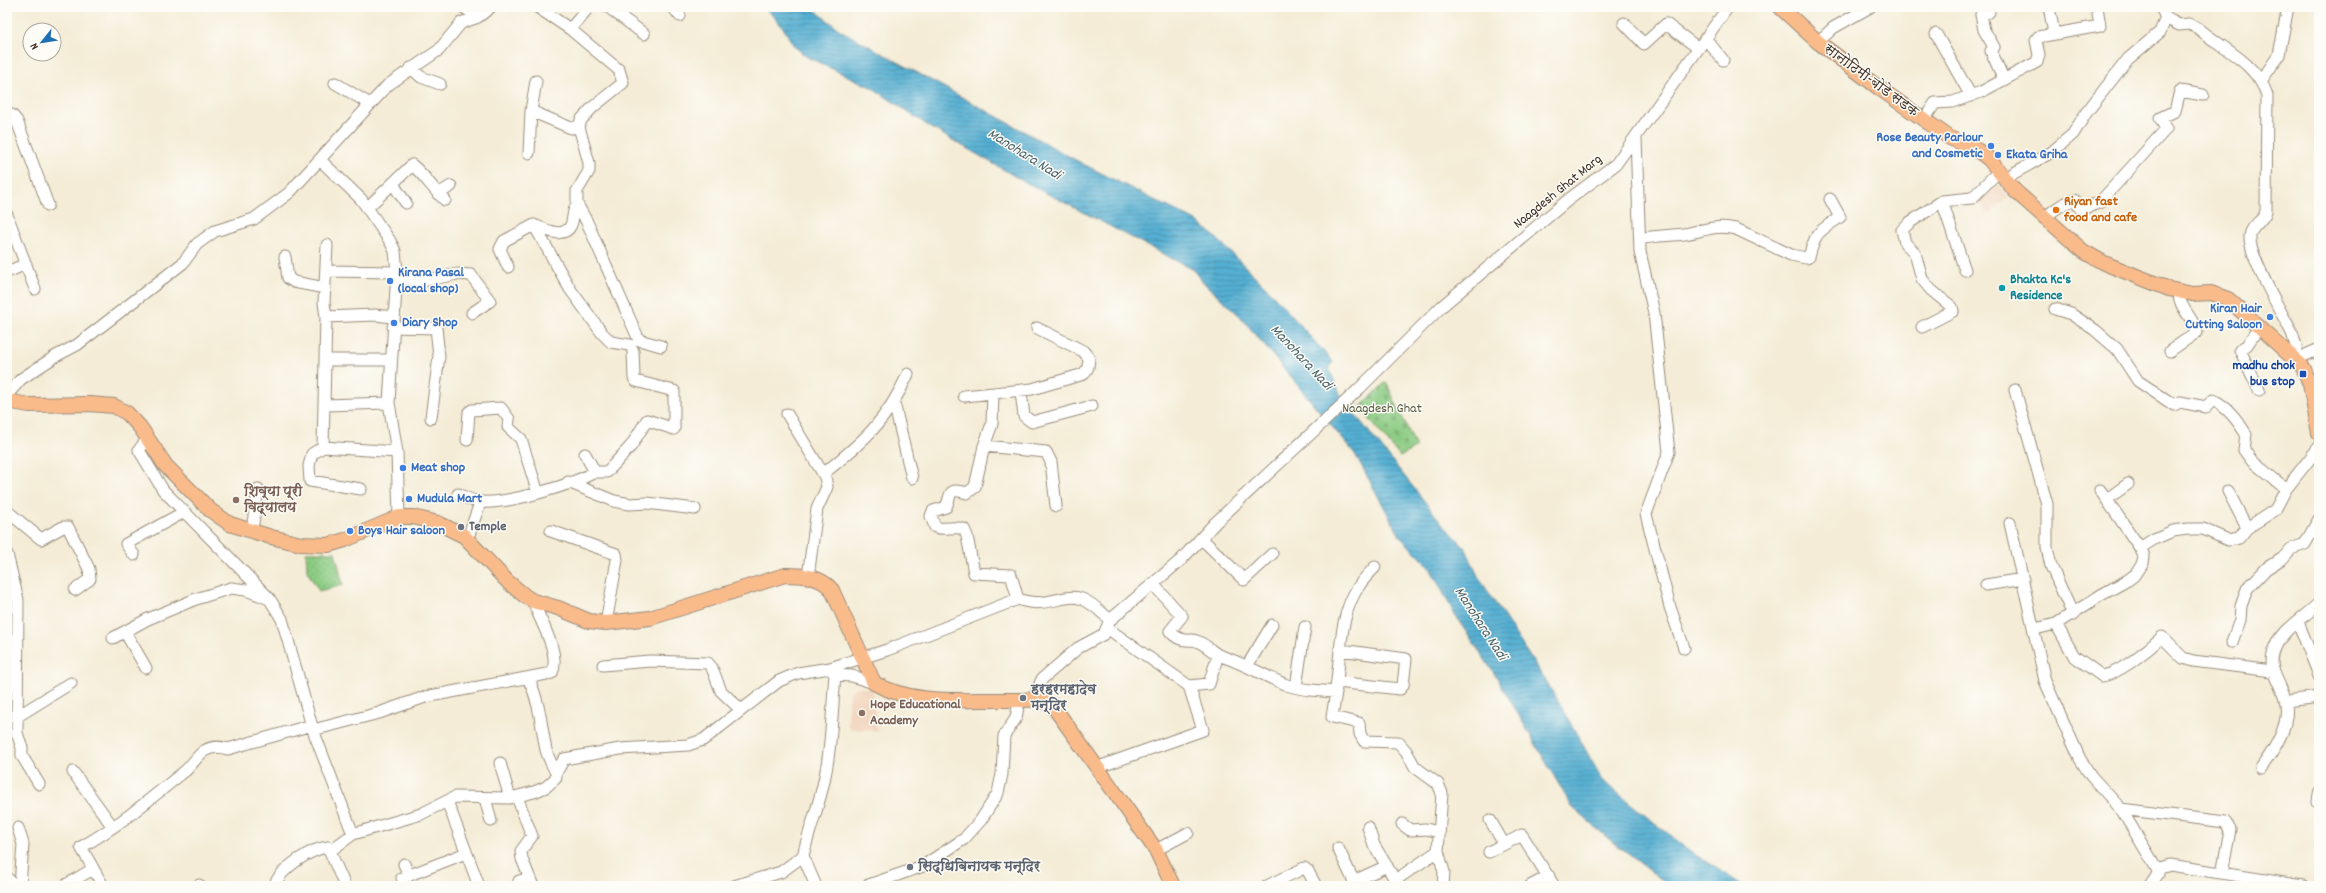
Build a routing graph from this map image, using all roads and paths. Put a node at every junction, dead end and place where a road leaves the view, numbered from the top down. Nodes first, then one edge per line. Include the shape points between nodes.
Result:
1 (464, 7) edge
2 (491, 7) edge
3 (536, 7) edge
4 (588, 7) edge
5 (608, 7) edge
6 (673, 7) edge
7 (1728, 7) edge
8 (1780, 7) edge
9 (1870, 7) edge
10 (2049, 7) edge
11 (2098, 7) edge
12 (2161, 7) edge
13 (2288, 7) edge
14 (1989, 12) dead end
15 (680, 16) dead end
16 (478, 17) junction
17 (2166, 18) junction
18 (1624, 23) dead end
19 (570, 29) junction
20 (2054, 33) junction
21 (644, 34) dead end
22 (1936, 34) dead end
23 (1705, 38) junction
24 (1818, 42) junction
25 (1698, 48) junction
26 (1723, 60) dead end
27 (411, 68) junction
28 (2004, 80) junction
29 (536, 81) dead end
30 (2261, 81) junction
31 (335, 83) dead end
32 (440, 84) dead end
33 (2203, 95) dead end
34 (1970, 96) junction
35 (370, 104) junction
36 (531, 111) junction
37 (7, 116) edge
38 (1924, 120) junction
39 (579, 127) junction
40 (1636, 138) junction
41 (529, 153) dead end
42 (320, 160) junction
43 (2002, 175) junction
44 (393, 184) junction
45 (451, 186) dead end
46 (1830, 199) dead end
47 (1942, 201) junction
48 (406, 203) dead end
49 (577, 204) junction
50 (48, 205) dead end
51 (367, 208) junction
52 (2045, 218) junction
53 (8, 219) edge
54 (534, 225) junction
55 (1640, 239) junction
56 (327, 245) dead end
57 (285, 257) dead end
58 (26, 264) junction
59 (508, 267) dead end
60 (1965, 270) dead end
61 (326, 271) junction
62 (7, 272) edge
63 (396, 275) junction
64 (35, 288) dead end
65 (325, 288) junction
66 (2179, 292) junction
67 (2055, 308) dead end
68 (472, 313) dead end
69 (326, 317) junction
70 (393, 322) junction
71 (1922, 327) dead end
72 (2259, 327) junction
73 (1037, 328) dead end
74 (634, 343) junction
75 (661, 346) dead end
76 (2319, 350) edge
77 (2170, 351) dead end
78 (2297, 359) junction
79 (325, 360) junction
80 (391, 360) junction
81 (908, 374) dead end
82 (2314, 383) edge
83 (2015, 390) dead end
84 (2259, 390) dead end
85 (1021, 392) junction
86 (7, 395) edge
87 (993, 395) junction
88 (964, 396) dead end
89 (2316, 400) edge
90 (7, 401) edge
91 (389, 403) junction
92 (894, 403) junction
93 (325, 405) junction
94 (1092, 406) dead end
95 (787, 414) dead end
96 (431, 418) dead end
97 (2319, 433) edge
98 (146, 439) junction
99 (467, 440) dead end
100 (984, 446) junction
101 (324, 447) junction
102 (2319, 447) edge
103 (398, 452) junction
104 (585, 454) dead end
105 (595, 472) junction
106 (823, 474) junction
107 (912, 478) dead end
108 (568, 482) junction
109 (2128, 484) dead end
110 (258, 489) dead end
111 (2286, 489) junction
112 (361, 490) dead end
113 (2100, 490) dead end
114 (2228, 491) dead end
115 (538, 493) junction
116 (458, 494) dead end
117 (2107, 500) junction
118 (480, 503) junction
119 (1056, 506) dead end
120 (695, 509) dead end
121 (7, 511) edge
122 (184, 512) junction
123 (399, 517) junction
124 (2319, 519) edge
125 (2010, 523) dead end
126 (2248, 528) junction
127 (252, 530) junction
128 (552, 531) dead end
129 (1201, 538) junction
130 (467, 540) junction
131 (2140, 548) junction
132 (7, 554) edge
133 (1272, 554) dead end
134 (134, 555) dead end
135 (1375, 567) dead end
136 (808, 577) junction
137 (2023, 579) junction
138 (1153, 584) junction
139 (1986, 585) dead end
140 (75, 590) dead end
141 (269, 598) junction
142 (1018, 599) junction
143 (533, 601) junction
144 (2319, 603) edge
145 (2073, 615) junction
146 (2298, 622) junction
147 (606, 623) junction
148 (1109, 624) junction
149 (2056, 624) junction
150 (1272, 625) dead end
151 (1305, 627) dead end
152 (2035, 630) junction
153 (125, 632) junction
154 (113, 638) dead end
155 (2232, 642) dead end
156 (1684, 648) dead end
157 (1341, 650) junction
158 (1218, 655) junction
159 (862, 657) junction
160 (603, 665) dead end
161 (1247, 666) junction
162 (146, 668) dead end
163 (2272, 671) junction
164 (832, 672) junction
165 (2319, 675) edge
166 (528, 678) junction
167 (71, 682) dead end
168 (874, 683) junction
169 (1189, 686) junction
170 (1296, 687) junction
171 (1336, 687) junction
172 (2319, 697) edge
173 (1038, 698) junction
174 (1019, 701) junction
175 (2286, 701) junction
176 (741, 710) junction
177 (18, 716) junction
178 (313, 728) junction
179 (500, 763) dead end
180 (1096, 768) junction
181 (2262, 768) dead end
182 (73, 772) dead end
183 (556, 773) junction
184 (39, 784) dead end
185 (485, 798) junction
186 (514, 798) junction
187 (447, 801) junction
188 (2121, 809) junction
189 (486, 815) dead end
190 (1490, 820) dead end
191 (1402, 824) dead end
192 (113, 827) junction
193 (1368, 827) dead end
194 (18, 828) dead end
195 (1439, 832) junction
196 (1188, 833) dead end
197 (353, 834) junction
198 (1504, 844) junction
199 (1338, 848) dead end
200 (1156, 850) junction
201 (330, 851) junction
202 (1438, 852) junction
203 (1489, 852) dead end
204 (466, 853) junction
205 (803, 856) junction
206 (404, 864) dead end
207 (1386, 866) junction
208 (93, 869) junction
209 (2157, 869) junction
210 (2222, 873) junction
211 (7, 878) edge
212 (519, 881) dead end
213 (1552, 881) edge
214 (532, 882) edge
215 (1355, 883) edge
216 (478, 885) edge
217 (16, 886) edge
218 (20, 886) edge
219 (64, 886) edge
220 (103, 886) edge
221 (274, 886) edge
222 (345, 886) edge
223 (734, 886) edge
224 (816, 886) edge
225 (866, 886) edge
226 (1173, 886) edge
227 (1267, 886) edge
228 (1316, 886) edge
229 (1443, 886) edge
230 (1530, 886) edge
231 (2150, 886) edge
232 (2303, 886) edge

1 - 16 street
2 - 16 street
3 - 19 street
4 - 19 street
5 - 21 street
6 - 15 street
7 - 23 street, Naagdesh Ghat Marg
8 - 24 main road, सानोठिमी-बोडे सडक
9 - 24 street via 1833,28
10 - 20 street
11 - 20 street via 2100,26
12 - 17 street
13 - 30 street via 2279,55
14 - 28 street via 1981,15 1984,30 1994,47 1991,51
16 - 27 street via 461,23 439,50
17 - 30 street via 2179,25 2189,24 2198,28 2249,67
17 - 43 street via 2160,32 2128,59 2073,134 2052,152
18 - 25 street via 1644,44 1666,24
19 - 39 street via 619,70 623,83 593,107 581,120
20 - 28 street via 2037,38 2037,62
22 - 34 street
23 - 25 street, Naagdesh Ghat Marg
23 - 26 street
24 - 38 main road, सानोठिमी-बोडे सडक
25 - 40 street, Naagdesh Ghat Marg
27 - 32 street via 421,77
27 - 35 street via 388,85
28 - 34 street
29 - 36 street
30 - 78 street via 2267,95 2266,211 2265,217 2253,228 2250,241 2252,252 2292,333
31 - 35 street
33 - 52 street via 2180,91 2175,111 2160,118 2166,129 2099,203 2081,209 2074,200 2052,210
34 - 38 street via 1954,102 1935,103
35 - 42 street
36 - 39 street via 571,128
36 - 41 street
37 - 50 street via 14,116 17,121
38 - 43 main road, सानोठिमी-बोडे सडक via 1950,138 1977,150 1989,159
39 - 49 street via 590,171 577,191
40 - 55 street
40 - 129 street, Naagdesh Ghat Marg via 1607,173 1568,200 1441,307 1386,359 1360,388
42 - 51 street via 361,199
42 - 86 street via 272,206 254,219 215,231 197,244 183,263 77,345 22,380
43 - 47 street via 1972,198
43 - 52 main road, सानोठिमी-बोडे सडक
44 - 45 street via 412,165 441,197
44 - 48 street
44 - 51 street
46 - 55 street via 1840,217 1820,229 1809,257 1806,258 1791,255 1727,227 1708,227 1684,234 1655,235
47 - 60 street
47 - 71 street via 1902,230 1905,243 1915,253 1922,279 1930,290 1952,307 1953,311
49 - 54 street via 573,210 571,225 565,231 555,233
49 - 74 street via 587,222
51 - 63 street via 393,246 397,259
52 - 66 main road, सानोठिमी-बोडे सडक via 2083,251 2104,263
53 - 58 street
54 - 59 street via 504,242 500,249
54 - 74 street via 565,282 602,333 611,342
55 - 156 street via 1640,252 1654,313 1669,452 1646,514 1670,607
56 - 61 street
57 - 65 street via 288,278 294,282
58 - 62 street
58 - 64 street
61 - 63 street
61 - 65 street
63 - 68 street via 422,281 456,274 471,275 490,301
63 - 70 street
65 - 69 street
66 - 72 main road, सानोठिमी-बोडे सडक via 2219,295 2228,299
66 - 77 street via 2178,299 2192,319 2197,332
67 - 111 street via 2071,314 2095,330 2117,349 2138,381 2174,405 2180,402 2206,407 2213,400 2223,406 2236,418 2246,434 2244,450 2252,461
69 - 70 street via 375,315
69 - 79 street
70 - 80 street
70 - 96 street via 436,328 439,364
72 - 78 main road, सानोठिमी-बोडे सडक
72 - 84 street via 2240,350
73 - 85 street via 1083,351 1089,358 1088,367 1084,374
74 - 75 street
74 - 105 street via 636,381 674,391 674,429 647,420 619,460 607,472
76 - 78 street
78 - 82 main road, सानोठिमी-बोडे सडक
79 - 80 street
79 - 93 street
80 - 91 street
81 - 92 street
82 - 89 main road, सानोठिमी-बोडे सडक
83 - 145 street via 2047,504 2047,548 2051,566
85 - 87 street
85 - 94 street via 1024,416 1032,422
87 - 88 street
87 - 100 street via 992,424
89 - 97 main road, सानोठिमी-बोडे सडक
90 - 98 main road via 29,405 114,406 140,427
91 - 93 street
91 - 103 street
92 - 106 street via 880,422 851,452
92 - 107 street
93 - 101 street
95 - 106 street
98 - 122 street via 139,450 163,490
98 - 127 main road via 166,466 210,510 230,524
99 - 115 street via 469,412 501,408 509,419 508,428 521,439
100 - 119 street via 1046,452 1051,462
100 - 142 street via 975,487 967,492 957,490 949,494 946,507 933,511 932,522 939,529 958,526 964,529 974,573 1011,575
101 - 103 street
101 - 112 street via 312,454 309,466 310,481
102 - 111 street
103 - 123 street
104 - 105 street
105 - 108 street via 581,480
106 - 136 street via 827,487 817,509
108 - 115 street
108 - 120 street via 630,504 647,503
109 - 117 street
110 - 127 street
111 - 126 street via 2275,510
113 - 117 street
114 - 126 street
115 - 118 street
116 - 118 street
117 - 131 street
118 - 130 street
121 - 140 street via 41,539 63,527 68,527 89,570 90,579
122 - 134 street via 126,544
122 - 141 street
123 - 127 main road via 328,545 301,544
123 - 130 main road via 413,517 438,523 454,529
124 - 155 street via 2305,544 2291,549 2283,558 2266,569 2247,589
125 - 137 street
126 - 131 street via 2239,538 2228,540 2203,529 2173,531
128 - 147 street via 616,554
129 - 133 street via 1244,580
129 - 138 street, Naagdesh Ghat Marg via 1181,560
130 - 143 main road via 508,582
131 - 145 street via 2144,556 2143,563 2136,574
132 - 177 street via 18,600
135 - 157 street via 1358,586 1349,607 1342,632
136 - 147 main road via 775,577 650,618
136 - 159 main road via 820,580 832,590
137 - 139 street
137 - 152 street
138 - 148 street, Naagdesh Ghat Marg
138 - 158 street via 1182,616 1170,631 1172,634 1183,641 1193,640
141 - 153 street via 231,588 196,599 148,619
141 - 178 street via 282,620
142 - 148 street via 1037,604 1073,597 1082,599
142 - 159 street via 887,650
143 - 147 main road via 589,621
143 - 166 street via 555,654 555,667 552,673
144 - 146 street
145 - 149 street
146 - 163 street via 2284,633 2275,647
146 - 165 street
148 - 169 street
148 - 173 street, Naagdesh Ghat Marg via 1104,634 1078,648 1042,679 1037,691
149 - 152 street
149 - 163 street via 2074,656 2102,676 2118,670 2162,637 2183,658
150 - 161 street
151 - 170 street
152 - 188 street via 2045,681 2080,759 2091,776
153 - 154 street
153 - 162 street
157 - 171 street
157 - 171 street via 1406,659 1403,686 1400,690
158 - 161 street
158 - 169 street via 1209,684
159 - 164 street
159 - 168 main road
160 - 176 street via 650,661 708,663 721,690
161 - 170 street
163 - 175 street
164 - 168 street
164 - 176 street via 798,673 779,681
164 - 205 street via 826,775 809,827
166 - 178 street via 425,697 379,713
166 - 183 street via 542,720 546,751
167 - 177 street
168 - 174 main road via 888,691 915,698
169 - 180 street via 1203,730
170 - 171 street
171 - 195 street via 1332,717 1359,723 1360,734 1364,740 1398,742 1415,768 1438,784 1442,793
172 - 175 street
173 - 174 main road
173 - 180 main road via 1053,706
174 - 225 street via 1016,718 1004,736 998,793 982,820 964,839 923,866
175 - 181 street via 2282,732
176 - 183 street via 703,740 670,747 620,749 586,754 564,759
177 - 184 street via 17,733 22,756
178 - 192 street via 228,749 211,748 202,752 191,766 165,788
178 - 197 street
179 - 186 street
180 - 200 main road
182 - 192 street
183 - 186 street via 556,778 546,787
185 - 186 street
185 - 187 street via 459,795
185 - 189 street
186 - 214 street via 532,836 521,851
187 - 197 street via 421,814
187 - 204 street
188 - 209 street
188 - 210 street via 2226,822 2230,830
190 - 198 street
191 - 195 street via 1410,830 1426,829
192 - 208 street via 81,847
193 - 207 street via 1374,845
194 - 218 street via 23,844
195 - 202 street
196 - 200 street
197 - 201 street
198 - 203 street
198 - 213 street via 1522,835
199 - 215 street
200 - 226 main road
201 - 221 street via 328,848 319,848 282,874
201 - 222 street
202 - 207 street via 1400,878 1394,878
202 - 229 street via 1444,872
204 - 206 street via 406,877
204 - 216 street
205 - 223 street via 781,872
205 - 224 street
207 - 215 street
208 - 219 street
208 - 220 street
209 - 210 street via 2170,865
209 - 231 street via 2158,874
210 - 232 street
211 - 217 street
212 - 214 street
213 - 230 street
227 - 228 street via 1304,868

